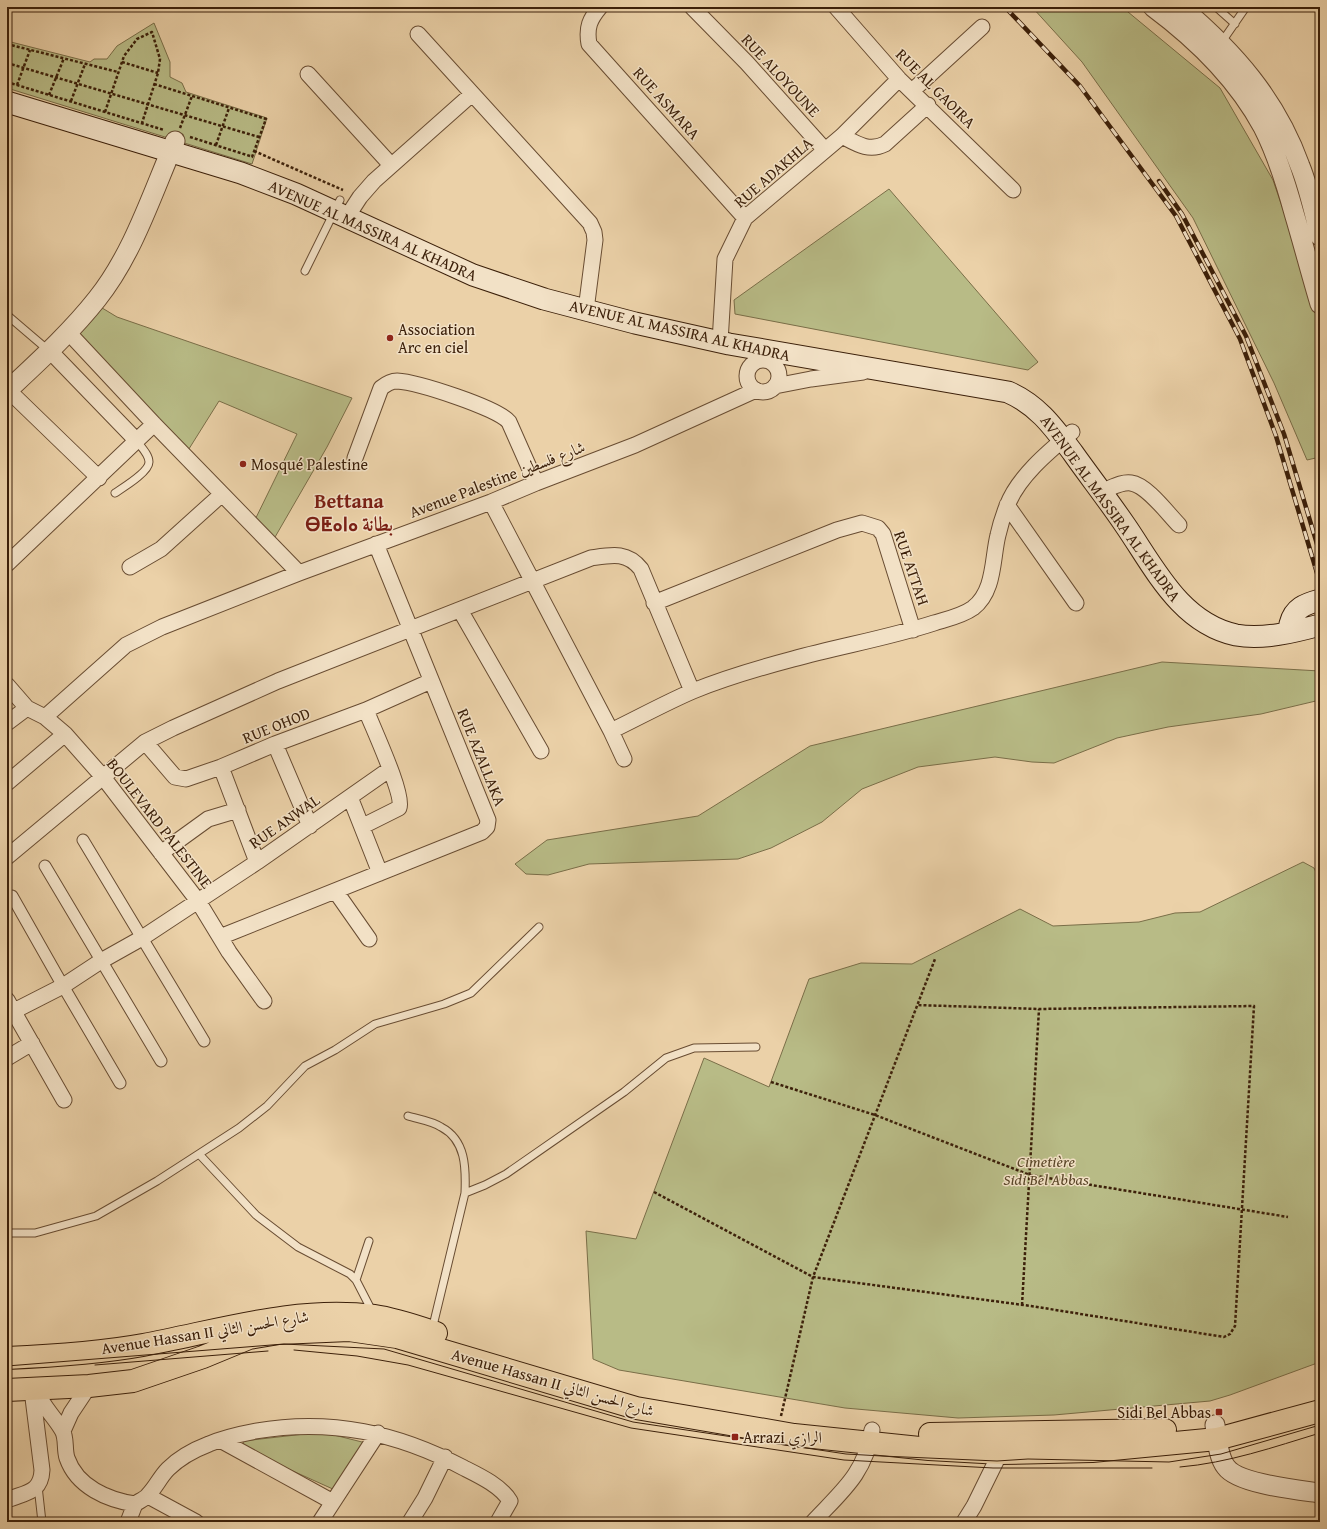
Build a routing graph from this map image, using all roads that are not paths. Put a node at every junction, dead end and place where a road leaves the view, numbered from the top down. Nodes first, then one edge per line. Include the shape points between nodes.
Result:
1 (600, 7) edge
2 (692, 7) edge
3 (836, 7) edge
4 (1153, 7) edge
5 (1181, 7) edge
6 (1216, 7) edge
7 (1246, 7) edge
8 (1235, 24) junction
9 (982, 27) dead end
10 (418, 34) dead end
11 (1221, 43) junction
12 (308, 74) dead end
13 (899, 79) junction
14 (912, 91) junction
15 (10, 92) edge
16 (472, 94) junction
17 (928, 105) junction
18 (842, 136) junction
19 (176, 139) junction
20 (825, 150) junction
21 (391, 165) junction
22 (1013, 190) dead end
23 (347, 207) junction
24 (745, 218) junction
25 (1320, 236) edge
26 (305, 271) dead end
27 (587, 304) junction
28 (1320, 304) edge
29 (7, 315) edge
30 (68, 332) junction
31 (721, 336) junction
32 (48, 350) junction
33 (768, 350) junction
34 (886, 371) junction
35 (775, 386) junction
36 (7, 390) edge
37 (756, 390) junction
38 (154, 424) junction
39 (1067, 436) junction
40 (136, 440) junction
41 (355, 458) dead end
42 (99, 478) junction
43 (536, 483) junction
44 (1110, 488) junction
45 (116, 493) dead end
46 (222, 494) junction
47 (491, 502) junction
48 (1007, 505) junction
49 (1179, 525) dead end
50 (376, 544) junction
51 (7, 564) edge
52 (130, 567) dead end
53 (299, 573) junction
54 (532, 582) junction
55 (1320, 600) edge
56 (654, 603) junction
57 (1076, 603) dead end
58 (460, 610) junction
59 (1320, 617) edge
60 (1290, 624) junction
61 (1320, 625) edge
62 (411, 629) junction
63 (913, 630) junction
64 (1272, 635) junction
65 (1320, 635) edge
66 (431, 681) junction
67 (7, 685) edge
68 (692, 691) junction
69 (27, 708) junction
70 (366, 710) junction
71 (45, 716) junction
72 (7, 723) edge
73 (611, 731) junction
74 (65, 734) junction
75 (145, 742) junction
76 (275, 744) junction
77 (541, 751) dead end
78 (624, 759) dead end
79 (221, 767) junction
80 (390, 769) junction
81 (103, 777) junction
82 (7, 783) edge
83 (350, 797) junction
84 (238, 810) junction
85 (310, 826) junction
86 (363, 826) junction
87 (83, 840) dead end
88 (162, 853) junction
89 (7, 856) edge
90 (257, 862) junction
91 (45, 866) dead end
92 (380, 873) junction
93 (336, 892) junction
94 (12, 896) dead end
95 (198, 901) junction
96 (539, 927) dead end
97 (220, 937) junction
98 (142, 938) junction
99 (369, 939) dead end
100 (101, 961) junction
101 (63, 986) junction
102 (264, 1001) dead end
103 (9, 1004) edge
104 (204, 1041) dead end
105 (32, 1043) junction
106 (756, 1047) dead end
107 (7, 1058) edge
108 (162, 1061) dead end
109 (120, 1083) dead end
110 (64, 1100) dead end
111 (408, 1116) dead end
112 (199, 1154) junction
113 (465, 1193) junction
114 (7, 1233) edge
115 (369, 1241) dead end
116 (356, 1280) junction
117 (375, 1316) junction
118 (430, 1339) junction
119 (7, 1358) edge
120 (89, 1386) junction
121 (34, 1389) junction
122 (7, 1390) edge
123 (1320, 1396) edge
124 (1320, 1411) edge
125 (63, 1431) junction
126 (1216, 1432) junction
127 (378, 1433) junction
128 (871, 1437) junction
129 (220, 1440) junction
130 (1004, 1444) junction
131 (445, 1457) junction
132 (38, 1486) junction
133 (1320, 1493) edge
134 (7, 1500) edge
135 (141, 1500) junction
136 (333, 1502) junction
137 (42, 1522) edge
138 (128, 1522) edge
139 (196, 1522) edge
140 (320, 1522) edge
141 (410, 1522) edge
142 (498, 1522) edge
143 (813, 1522) edge
144 (964, 1522) edge

1 - 24 street, RUE ASMARA via 588,26 589,44
2 - 20 street, RUE ALOYOUNE via 747,63
3 - 13 street, RUE AL GAOIRA
4 - 28 street via 1189,36 1222,69 1263,128 1282,172
5 - 11 street
6 - 8 lane
7 - 8 lane
8 - 11 lane
9 - 14 street
10 - 16 street
11 - 25 street via 1247,72 1284,128 1301,167
12 - 21 street
13 - 14 street, RUE AL GAOIRA
13 - 18 street, RUE ADAKHLA
14 - 17 street, RUE AL GAOIRA
15 - 19 main road, AVENUE AL MASSIRA AL KHADRA
16 - 21 street
16 - 27 street via 590,223 595,240
17 - 18 street via 885,144 877,148 862,147
17 - 22 street, RUE AL GAOIRA
18 - 20 street, RUE ADAKHLA
19 - 23 main road, AVENUE AL MASSIRA AL KHADRA via 279,174
19 - 30 street via 132,240 112,278
20 - 24 street, RUE ADAKHLA
21 - 23 street
23 - 26 lane
23 - 27 main road, AVENUE AL MASSIRA AL KHADRA via 419,239
24 - 31 street, RUE ADAKHLA via 725,259
27 - 31 main road, AVENUE AL MASSIRA AL KHADRA
29 - 32 lane
30 - 32 street
30 - 38 street
31 - 33 main road, AVENUE AL MASSIRA AL KHADRA
32 - 36 street
32 - 40 street
33 - 34 main road, AVENUE AL MASSIRA AL KHADRA
33 - 35 street via 778,371
33 - 37 street via 760,360 752,363 748,370 747,378
33 - 39 main road, AVENUE AL MASSIRA AL KHADRA via 1008,381 1039,397
34 - 35 street via 850,373
34 - 39 main road, AVENUE AL MASSIRA AL KHADRA via 1008,392 1024,399
35 - 37 street, Avenue Palestine شارع فلسطين via 766,391
36 - 42 street
37 - 43 street, Avenue Palestine شارع فلسطين via 635,445
38 - 40 street
38 - 46 street
39 - 44 main road, AVENUE AL MASSIRA AL KHADRA
39 - 48 street via 1050,450 1018,486
39 - 64 main road, AVENUE AL MASSIRA AL KHADRA via 1170,592 1180,603 1201,620 1224,632 1237,635
40 - 42 street
40 - 45 lane via 146,453 149,461 147,469
41 - 43 street via 381,388 396,381 483,406 504,416
42 - 51 street
43 - 47 street, Avenue Palestine شارع فلسطين
44 - 49 street via 1130,482 1142,486
44 - 60 main road, AVENUE AL MASSIRA AL KHADRA via 1172,578 1206,610 1226,620 1247,626
46 - 52 street via 161,549
46 - 53 street
47 - 50 street, Avenue Palestine شارع فلسطين
47 - 54 street
48 - 57 street
48 - 63 street via 984,598 974,608 961,615
50 - 53 street, Avenue Palestine شارع فلسطين
50 - 62 street, RUE AZALLAKA
53 - 71 street, Avenue Palestine شارع فلسطين via 162,627 136,640 115,654
54 - 56 street via 591,558 610,555 630,558 641,569
54 - 58 street
54 - 73 street
55 - 60 main road via 1297,609
56 - 63 street, RUE ATTAH via 836,530 862,523 878,528 887,542
56 - 68 street
58 - 62 street
58 - 77 street
59 - 60 main road, AVENUE AL MASSIRA AL KHADRA
61 - 64 main road, AVENUE AL MASSIRA AL KHADRA
62 - 66 street, RUE AZALLAKA
62 - 75 street via 250,693
63 - 68 street, RUE ATTAH via 793,658
64 - 65 main road
66 - 70 street, RUE OHOD
66 - 92 street, RUE AZALLAKA via 488,820 487,827 482,832
67 - 69 street, BOULEVARD PALESTINE
68 - 73 street, RUE ATTAH
69 - 71 street, BOULEVARD PALESTINE
69 - 72 street
70 - 76 street, RUE OHOD
70 - 80 street
71 - 74 street, BOULEVARD PALESTINE
73 - 78 street
74 - 81 street, BOULEVARD PALESTINE
74 - 82 street
75 - 79 street, RUE OHOD via 175,777 186,779
75 - 81 street
76 - 79 street, RUE OHOD
76 - 85 street
79 - 84 street
80 - 83 street, RUE ANWAL
80 - 86 street via 400,798 399,808
81 - 88 street, BOULEVARD PALESTINE
81 - 89 street
83 - 85 street, RUE ANWAL
83 - 86 street
84 - 88 street via 208,819
84 - 90 street
85 - 90 street, RUE ANWAL
86 - 92 street
87 - 98 street
88 - 95 street, BOULEVARD PALESTINE
90 - 95 street, RUE ANWAL
91 - 100 street
92 - 93 street, RUE AZALLAKA
93 - 97 street, RUE AZALLAKA
93 - 99 street
94 - 101 street
95 - 97 street, BOULEVARD PALESTINE
95 - 98 street, RUE ANWAL
96 - 112 lane via 472,992 444,1004 375,1024 305,1066 267,1106
97 - 102 street, BOULEVARD PALESTINE
98 - 100 street, RUE ANWAL
98 - 104 street
100 - 101 street, RUE ANWAL
100 - 108 street
101 - 103 street, RUE ANWAL
101 - 109 street
103 - 105 street
105 - 107 street
105 - 110 street
106 - 113 lane via 694,1048 666,1058 624,1092 506,1174
111 - 113 lane via 441,1127 454,1138 463,1153 466,1171
112 - 114 lane via 96,1216 35,1233
112 - 116 lane via 256,1216 298,1248 350,1274
113 - 118 lane
115 - 116 lane
116 - 117 lane
117 - 118 highway, Avenue Hassan II شارع الحسن الثاني
117 - 119 highway, Avenue Hassan II شارع الحسن الثاني via 342,1314 280,1317 142,1345
118 - 120 highway, Avenue Hassan II شارع الحسن الثاني via 349,1330 278,1333 249,1338 133,1381
118 - 128 highway, Avenue Hassan II شارع الحسن الثاني via 640,1395
118 - 128 highway, Avenue Hassan II شارع الحسن الثاني via 531,1378 636,1408 794,1435
120 - 121 highway, Avenue Hassan II شارع الحسن الثاني
120 - 125 street via 71,1413
121 - 122 highway, Avenue Hassan II شارع الحسن الثاني
121 - 125 street
121 - 132 street via 42,1470
123 - 126 highway, Avenue Hassan II شارع الحسن الثاني
124 - 126 highway, Avenue Hassan II شارع الحسن الثاني
125 - 135 street via 67,1458 77,1475 102,1496 120,1502
126 - 130 highway, Avenue Hassan II شارع الحسن الثاني via 1160,1431
126 - 133 street via 1225,1466 1239,1477
127 - 129 street via 301,1425
127 - 131 street
127 - 136 street
128 - 130 highway, Avenue Hassan II شارع الحسن الثاني via 950,1435
128 - 143 street via 863,1462 854,1477
129 - 135 street via 186,1456 169,1468
129 - 136 street
130 - 144 street
131 - 141 street
131 - 142 street via 504,1492 510,1501
132 - 134 street
132 - 137 lane
135 - 138 street
135 - 139 street
136 - 140 street

